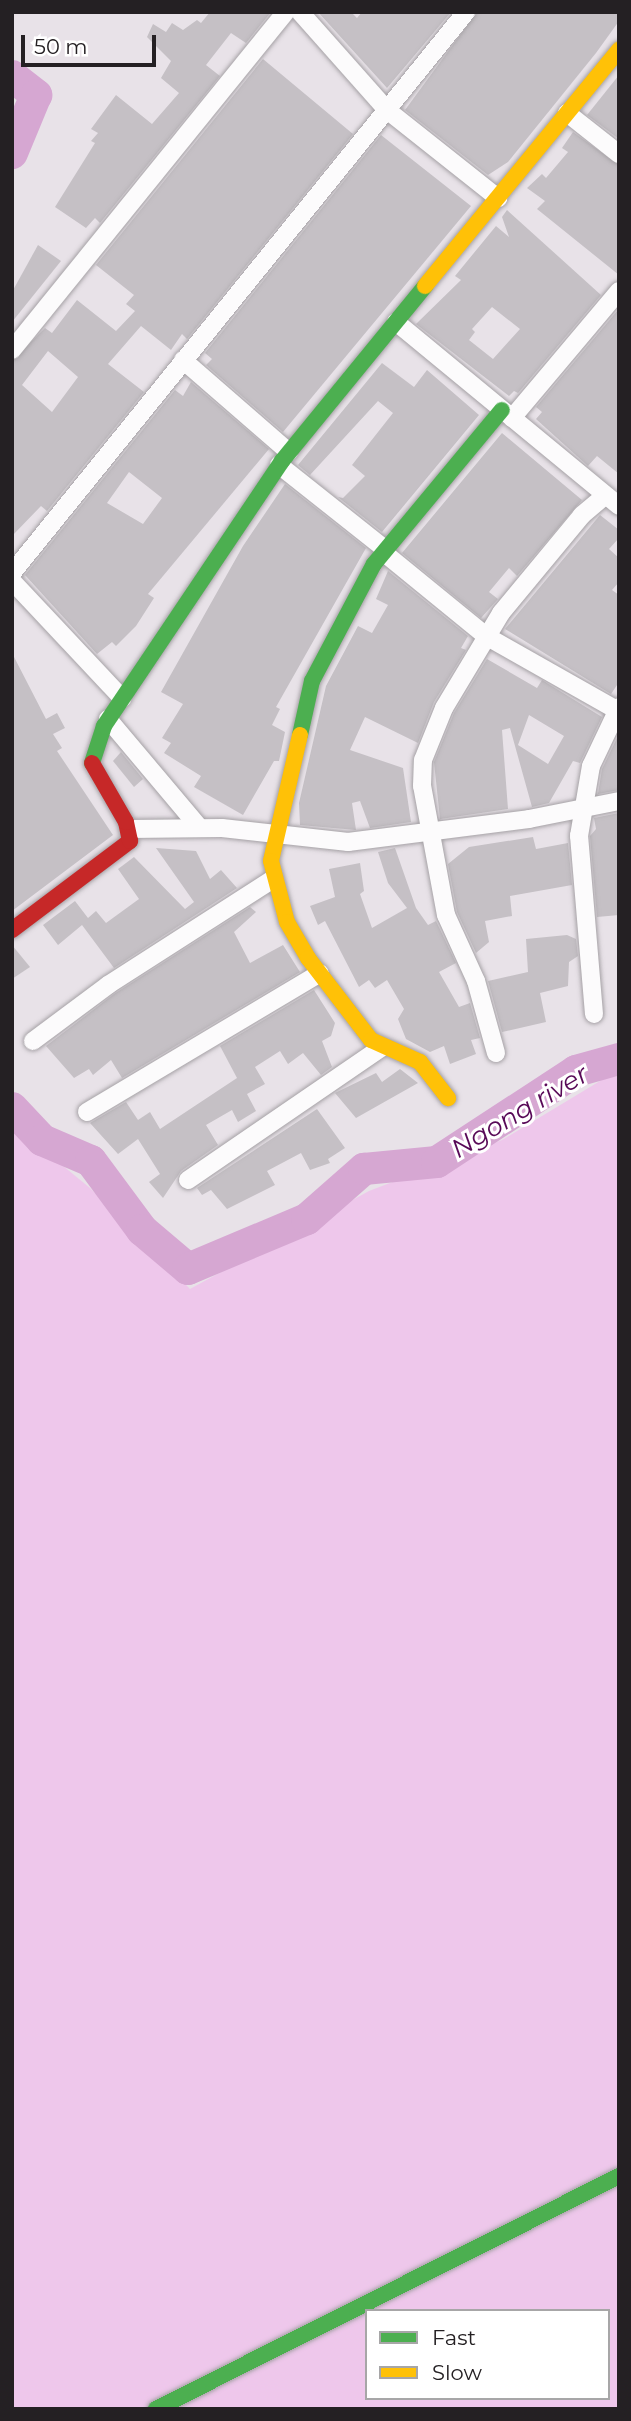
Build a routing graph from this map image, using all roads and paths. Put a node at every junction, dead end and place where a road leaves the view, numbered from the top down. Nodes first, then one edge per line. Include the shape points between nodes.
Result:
1 (286, 12) edge
2 (300, 12) edge
3 (466, 12) edge
4 (619, 50) edge
5 (387, 110) junction
6 (567, 113) junction
7 (619, 154) edge
8 (498, 198) junction
9 (619, 290) edge
10 (396, 322) junction
11 (12, 350) edge
12 (183, 360) junction
13 (507, 414) junction
14 (284, 458) junction
15 (613, 499) edge
16 (384, 550) junction
17 (12, 573) edge
18 (12, 581) edge
19 (486, 636) junction
20 (122, 698) junction
21 (618, 708) edge
22 (108, 719) junction
23 (619, 801) edge
24 (582, 809) junction
25 (199, 827) junction
26 (129, 829) junction
27 (430, 831) junction
28 (275, 836) junction
29 (273, 879) junction
30 (12, 930) edge
31 (320, 973) junction
32 (594, 1014) dead end
33 (33, 1041) dead end
34 (382, 1047) junction
35 (496, 1053) dead end
36 (448, 1098) dead end
37 (87, 1112) dead end
38 (188, 1180) dead end
39 (619, 2176) edge
40 (156, 2409) edge

1 - 11 street
2 - 5 street
3 - 5 street
4 - 6 street
5 - 8 street
5 - 12 street
6 - 7 street
6 - 8 street
8 - 10 street
9 - 13 street
10 - 13 street
10 - 14 street
12 - 14 street
12 - 17 street
13 - 15 street
13 - 16 street
14 - 16 street
14 - 20 street
15 - 19 street via 571,528
16 - 19 street
16 - 28 street via 312,681 304,734
18 - 20 street
19 - 21 street
19 - 27 street via 426,748 422,786
20 - 22 street
21 - 24 street via 599,743
22 - 25 street
22 - 26 street via 91,756 93,769
23 - 24 street
24 - 27 street
24 - 32 street via 579,836
25 - 26 street
25 - 28 street
26 - 30 street via 127,846
27 - 28 street via 348,842
27 - 35 street via 446,915 476,981
28 - 29 street
29 - 31 street via 287,922
29 - 33 street via 108,985
31 - 34 street via 371,1040
31 - 37 street
34 - 36 street via 420,1062
34 - 38 street
39 - 40 street

